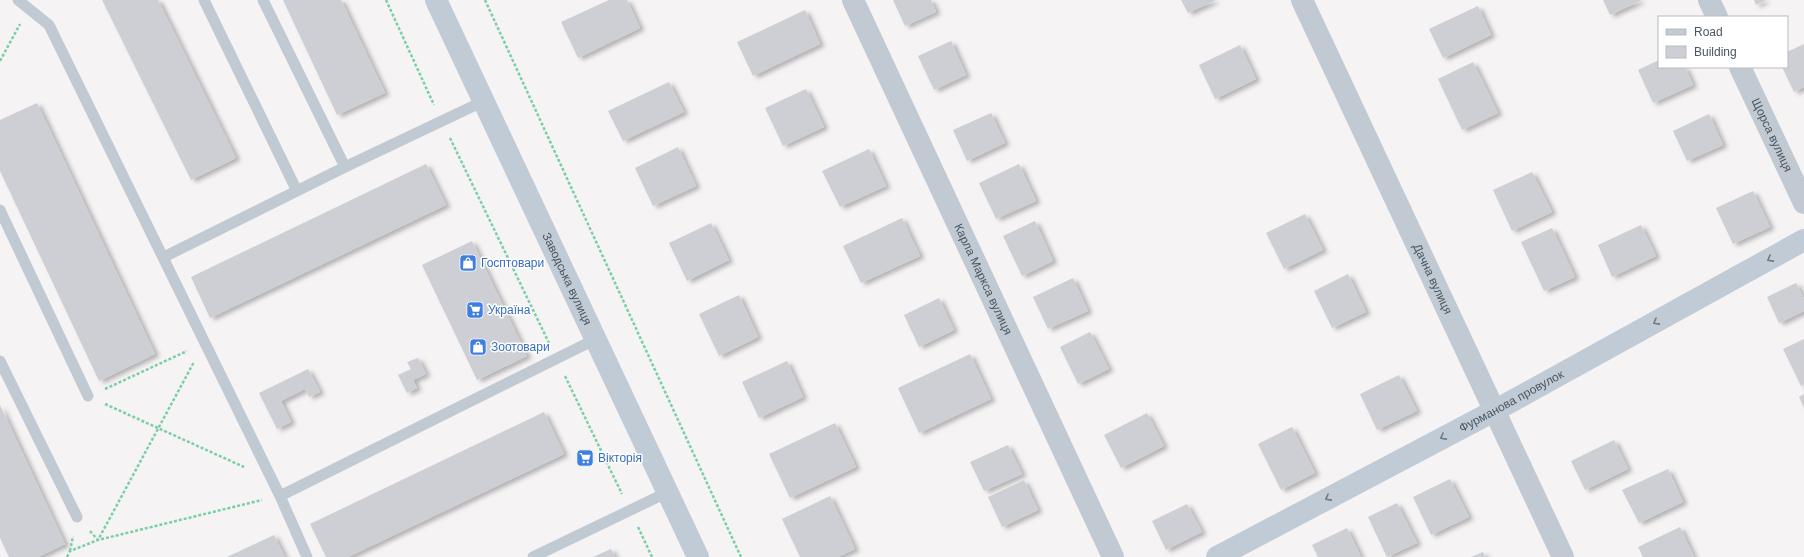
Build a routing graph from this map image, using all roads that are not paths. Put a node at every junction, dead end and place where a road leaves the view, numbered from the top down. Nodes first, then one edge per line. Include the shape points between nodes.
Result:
1 (18, 0) edge
2 (204, 0) edge
3 (263, 0) edge
4 (436, 0) edge
5 (853, 0) edge
6 (1302, 0) edge
7 (1709, 0) edge
8 (1717, 16) edge
9 (1740, 68) edge
10 (484, 101) junction
11 (345, 167) junction
12 (297, 191) junction
13 (1804, 203) edge
14 (0, 210) edge
15 (1804, 240) edge
16 (164, 257) junction
17 (596, 339) junction
18 (0, 361) edge
19 (88, 396) road end
20 (1494, 411) junction
21 (668, 492) junction
22 (280, 496) junction
23 (77, 517) dead end
24 (307, 557) edge
25 (534, 557) edge
26 (698, 557) edge
27 (1114, 557) edge
28 (1217, 557) edge
29 (1563, 557) edge

1 - 16 lane via 49,25
2 - 12 lane
3 - 11 lane
4 - 10 street, Заводська вулиця
5 - 27 street, Карла Маркса вулиця
6 - 20 street, Дачна вулиця
7 - 8 street
9 - 13 street, Щорса вулиця
10 - 11 lane
10 - 17 street, Заводська вулиця
11 - 12 lane
12 - 16 lane
14 - 19 lane
15 -> 20 street, Фурманова провулок
16 - 22 lane
17 - 21 street, Заводська вулиця
17 - 22 lane
18 - 23 lane
20 -> 28 street, Фурманова провулок
20 - 29 street, Дачна вулиця
21 - 25 lane
21 - 26 street, Заводська вулиця
22 - 24 lane

